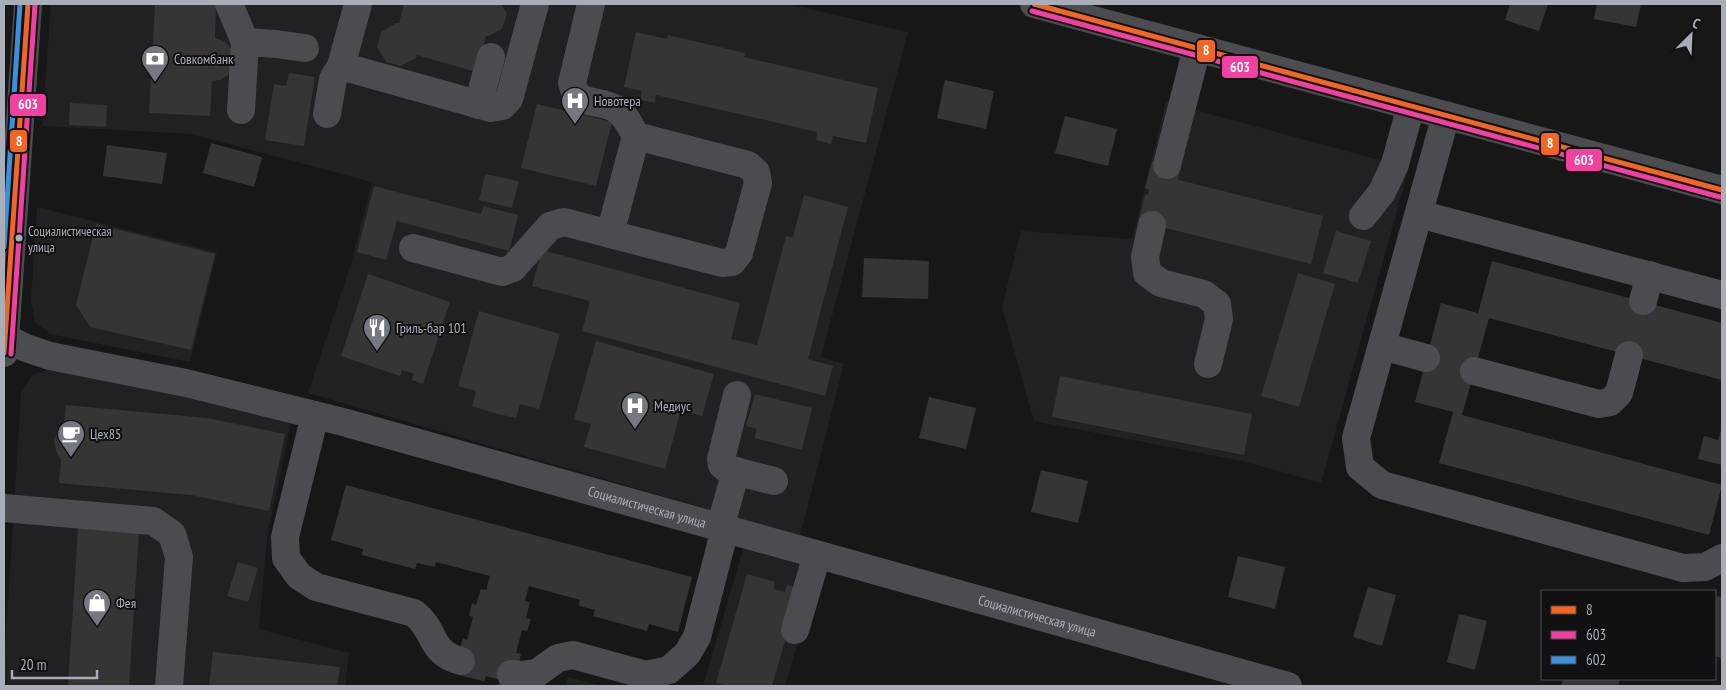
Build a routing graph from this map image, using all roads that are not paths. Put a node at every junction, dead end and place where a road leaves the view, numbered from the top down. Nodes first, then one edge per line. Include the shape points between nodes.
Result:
1 (28, 4) edge
2 (229, 4) edge
3 (358, 4) edge
4 (535, 4) edge
5 (591, 4) edge
6 (1034, 4) edge
7 (245, 42) junction
8 (305, 48) dead end
9 (1196, 48) junction
10 (491, 57) dead end
11 (14, 60) edge
12 (341, 66) junction
13 (478, 105) junction
14 (1411, 106) junction
15 (241, 110) dead end
16 (327, 114) dead end
17 (1446, 116) junction
18 (636, 136) junction
19 (1168, 165) tunnel mouth
20 (1722, 190) edge
21 (1419, 214) junction
22 (1363, 216) dead end
23 (1152, 225) tunnel mouth
24 (610, 234) junction
25 (413, 248) dead end
26 (1650, 275) junction
27 (1722, 294) edge
28 (1643, 302) tunnel mouth
29 (4, 342) edge
30 (1382, 346) junction
31 (1629, 355) tunnel mouth
32 (1426, 358) tunnel mouth
33 (1208, 364) dead end
34 (1474, 371) tunnel mouth
35 (737, 395) dead end
36 (315, 415) junction
37 (736, 471) junction
38 (774, 481) dead end
39 (4, 508) edge
40 (723, 528) junction
41 (817, 555) junction
42 (1722, 558) edge
43 (795, 630) dead end
44 (461, 661) tunnel mouth
45 (511, 674) tunnel mouth
46 (169, 686) edge
47 (1288, 686) edge

1 - 11 street
2 - 7 street
3 - 12 street
4 - 13 street via 509,99 502,106
5 - 18 street via 572,84 574,93 582,99 613,107 623,114
6 - 9 street
7 - 8 street
7 - 15 street
9 - 14 street
9 - 19 street
10 - 13 street
11 - 29 street
12 - 13 street
12 - 16 street via 333,80
14 - 17 street
14 - 22 street via 1395,164 1382,192
17 - 20 street
17 - 21 street
18 - 24 street
18 - 24 street via 748,165 756,172 758,183 740,253 732,262 722,264
21 - 26 street
21 - 30 street
23 - 33 street via 1144,257 1147,273 1161,284 1204,294 1217,304 1219,319
24 - 25 street via 564,222 550,226 513,268 502,272
26 - 27 street
26 - 28 street
29 - 36 street, Социалистическая улица via 50,356 186,383
30 - 32 street
30 - 42 street via 1356,438 1360,467 1382,485 1683,568 1705,567
31 - 34 street via 1619,393 1610,402 1599,404
35 - 37 street via 721,459 722,465
36 - 40 street, Социалистическая улица
36 - 44 street via 285,537 286,558 299,576 316,587 414,613 423,620 437,648 449,658
37 - 38 street
37 - 40 street
39 - 46 street via 153,520 172,534 179,557
40 - 41 street, Социалистическая улица
40 - 45 street via 697,637 687,654 669,670 646,675 573,655 558,658 537,673
41 - 43 street
41 - 47 street, Социалистическая улица

